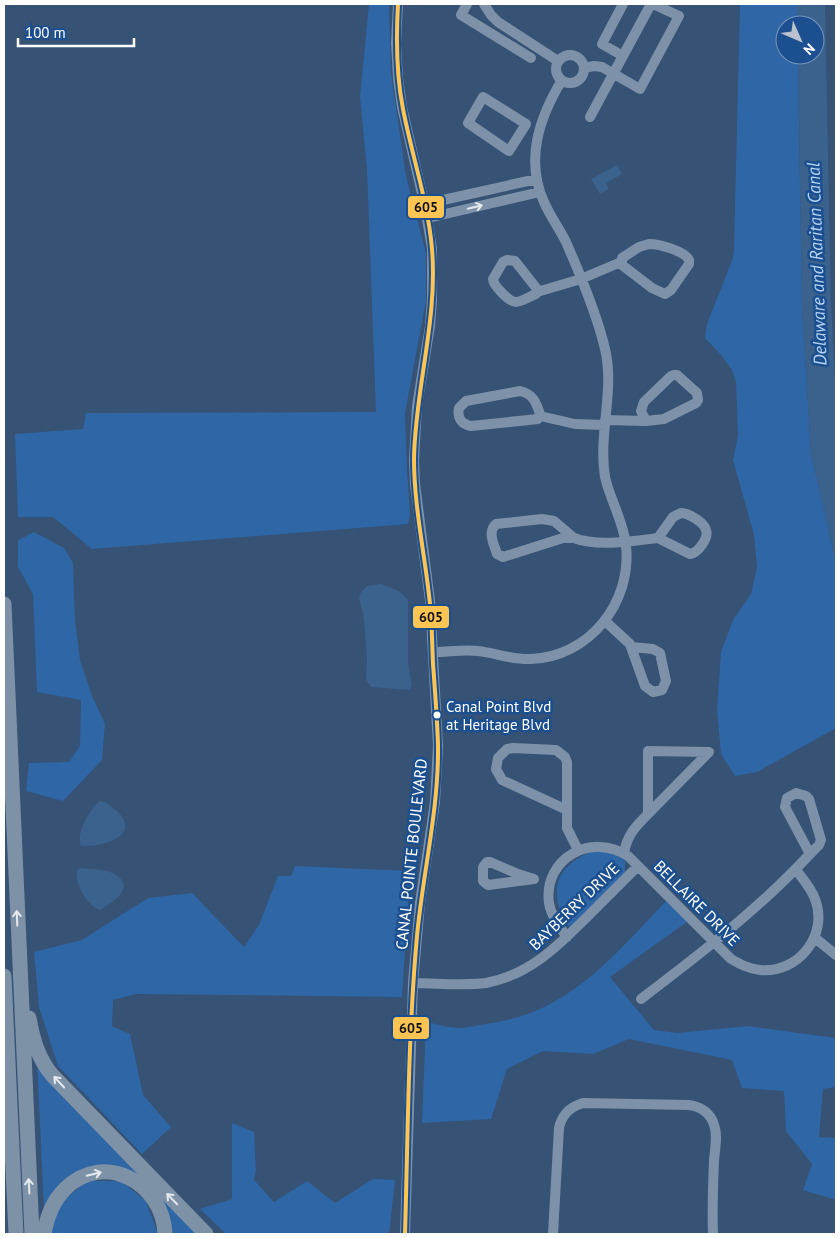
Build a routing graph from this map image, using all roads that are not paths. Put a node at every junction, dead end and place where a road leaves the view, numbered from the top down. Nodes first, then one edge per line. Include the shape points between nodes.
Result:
1 (398, 4) edge
2 (467, 4) edge
3 (484, 4) edge
4 (624, 4) edge
5 (652, 4) edge
6 (623, 56) junction
7 (531, 58) dead end
8 (558, 61) junction
9 (584, 68) junction
10 (613, 74) junction
11 (562, 80) junction
12 (590, 116) dead end
13 (526, 124) junction
14 (539, 127) junction
15 (537, 180) junction
16 (540, 192) junction
17 (425, 204) junction
18 (428, 218) junction
19 (621, 262) junction
20 (581, 279) junction
21 (537, 292) junction
22 (540, 416) junction
23 (646, 421) junction
24 (605, 422) junction
25 (574, 538) junction
26 (658, 538) junction
27 (626, 542) junction
28 (4, 604) edge
29 (605, 621) junction
30 (631, 647) junction
31 (433, 652) junction
32 (567, 810) junction
33 (648, 814) junction
34 (578, 850) junction
35 (624, 853) junction
36 (810, 854) junction
37 (638, 866) junction
38 (796, 870) junction
39 (534, 879) dead end
40 (550, 883) junction
41 (567, 938) junction
42 (814, 938) junction
43 (715, 942) junction
44 (19, 955) junction
45 (836, 955) edge
46 (4, 976) edge
47 (413, 984) junction
48 (641, 999) dead end
49 (4, 1009) edge
50 (16, 1234) edge
51 (32, 1234) edge
52 (44, 1234) edge
53 (165, 1234) edge
54 (206, 1234) edge
55 (405, 1234) edge
56 (553, 1234) edge
57 (713, 1234) edge

1 - 17 street, CANAL POINTE BOULEVARD via 398,78
2 - 7 street via 461,15
3 - 8 street via 498,22
4 - 6 street via 602,44
5 - 6 street
5 - 10 street via 679,16 640,89
6 - 10 street
8 - 9 street via 564,56 574,56
8 - 11 street via 556,71
9 - 10 street via 602,67
9 - 11 street via 576,81 567,83
10 - 12 street
11 - 14 street
13 - 13 street via 483,97 468,123 509,151
13 - 14 street
14 - 15 street via 535,149
15 - 16 street
15 - 17 street
18 -> 16 street
16 - 20 street
17 - 18 street, CANAL POINTE BOULEVARD
18 - 31 street, CANAL POINTE BOULEVARD via 432,300 417,406 414,460
19 - 19 street via 640,280 665,294 671,290 689,260 684,254 649,244 622,258
19 - 20 street
20 - 21 street
20 - 24 street via 607,355
21 - 21 street via 515,261 504,262 493,279 494,285 512,301 520,301
22 - 22 street via 534,400 520,391 466,401 458,413 462,422 471,426
22 - 24 street via 575,424
23 - 23 street via 664,419 696,403 697,393 678,375 671,376 644,402 641,411
23 - 24 street
24 - 27 street via 605,476
25 - 25 street via 554,522 542,518 496,524 490,532 496,554 503,557 563,538
25 - 27 street
26 - 26 street via 694,554 707,531 703,525 681,513 673,517
26 - 27 street
27 - 29 street via 623,586
44 -> 28 highway
29 - 30 street
29 - 31 street via 587,639 545,658 515,659 475,650
30 - 30 street via 645,686 653,692 662,690 666,682 660,653
31 - 47 street, CANAL POINTE BOULEVARD via 437,774
32 - 32 street via 567,762 561,752 513,748 502,753 496,769 502,780
32 - 34 street via 567,828
33 - 33 street via 695,766 709,752 648,751
33 - 35 street via 628,836
34 - 35 street, BELLAIRE DRIVE via 605,846
34 - 40 street, BELLAIRE DRIVE via 563,860
35 - 37 street, BELLAIRE DRIVE
36 - 36 street via 819,845 821,835 809,800 796,793 787,798 785,808
36 - 38 street
37 - 41 street, BAYBERRY DRIVE
37 - 43 street, BELLAIRE DRIVE
38 - 42 street, BELLAIRE DRIVE via 817,903 819,918
38 - 43 street
39 - 40 street
40 - 41 street via 552,912
41 - 47 street, BAYBERRY DRIVE via 542,960 502,979 469,984
42 - 43 street, BELLAIRE DRIVE via 796,961 770,970 741,965
42 - 45 street
43 - 48 street
51 -> 44 highway
54 -> 44 highway via 46,1068 34,1040
46 - 49 highway
47 - 55 street, CANAL POINTE BOULEVARD
49 - 50 highway
52 -> 53 highway via 50,1211 66,1188 87,1175 103,1172 125,1176 150,1193 162,1214
56 - 57 street via 560,1121 569,1109 583,1103 688,1105 699,1107 711,1117 716,1131

